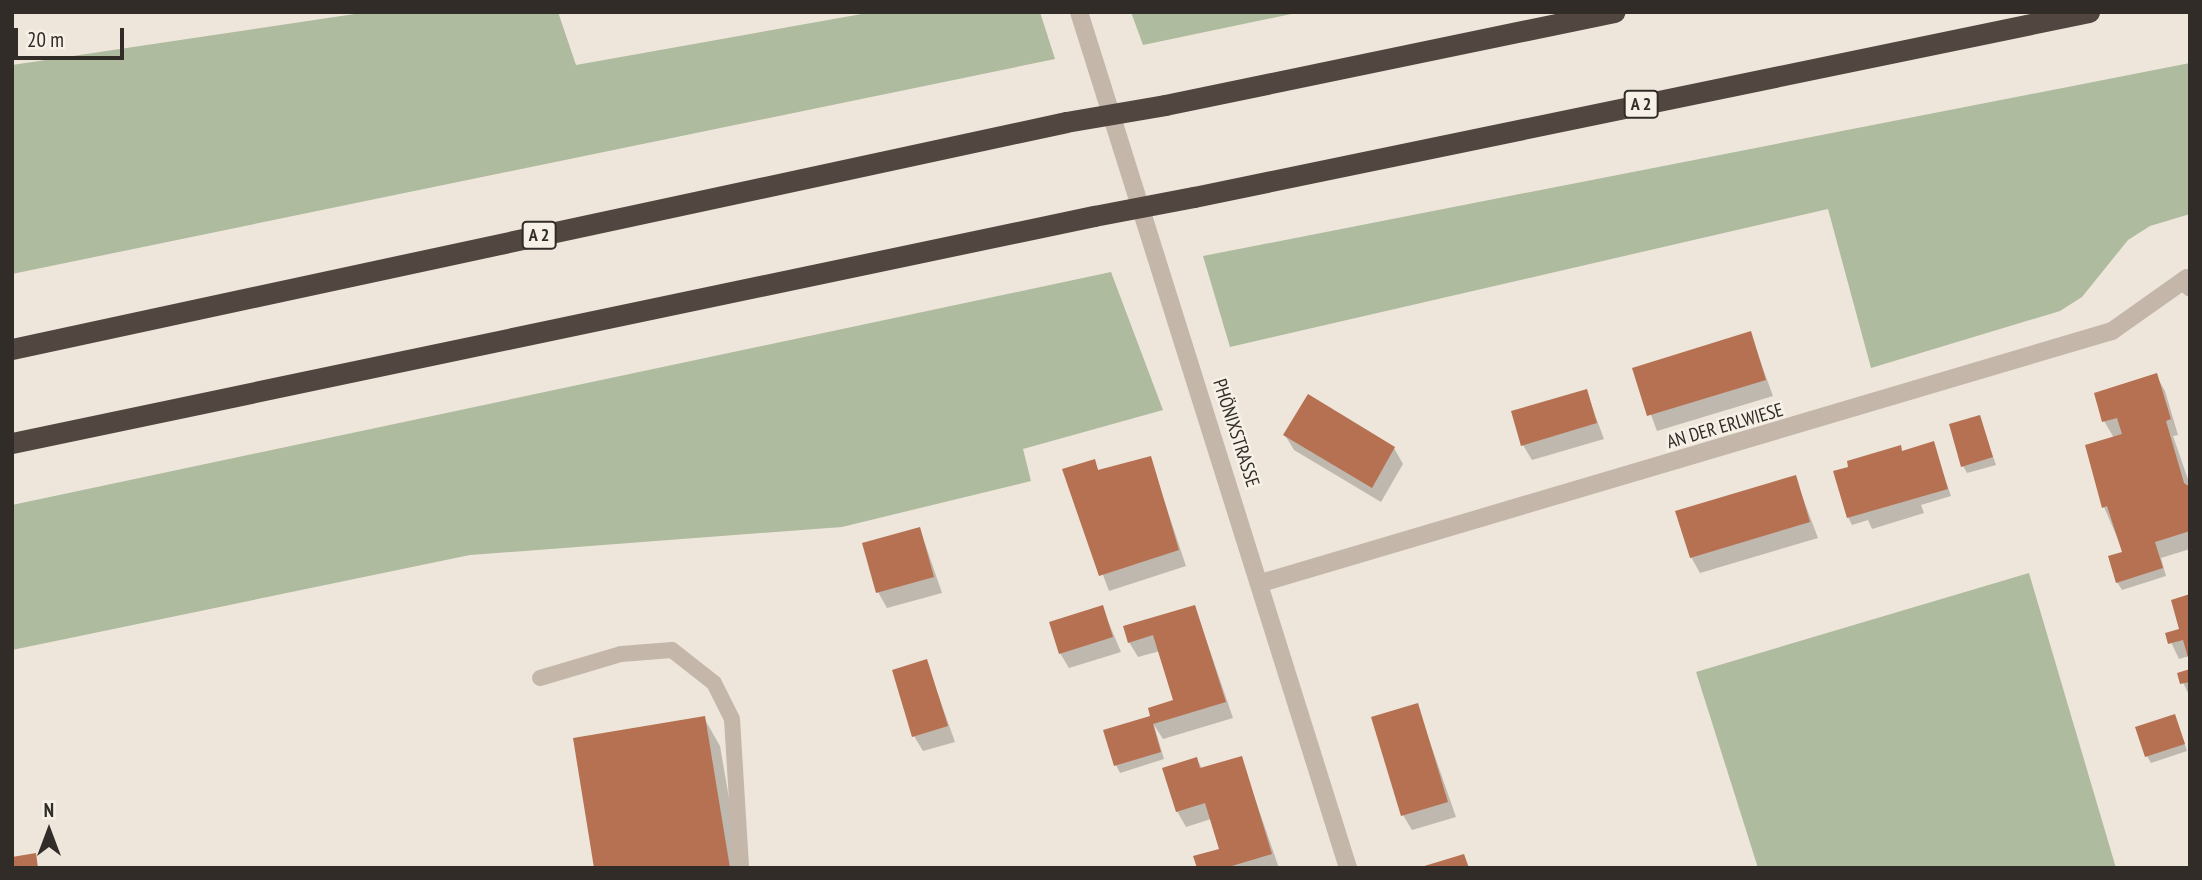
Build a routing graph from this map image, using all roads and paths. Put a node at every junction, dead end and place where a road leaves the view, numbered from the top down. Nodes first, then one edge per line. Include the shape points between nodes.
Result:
1 (1079, 12) edge
2 (1614, 12) edge
3 (2089, 12) edge
4 (2188, 283) edge
5 (12, 349) edge
6 (12, 443) edge
7 (1261, 583) junction
8 (540, 678) dead end
9 (741, 868) edge
10 (1348, 868) edge

1 - 7 street, PHÖNIXSTRASSE
2 - 5 highway, A 2, bridge via 1066,122
3 - 6 highway, A 2, bridge
4 - 7 street, AN DER ERLWIESE via 2112,331
7 - 10 street, PHÖNIXSTRASSE
8 - 9 lane via 621,654 671,650 714,682 732,719

